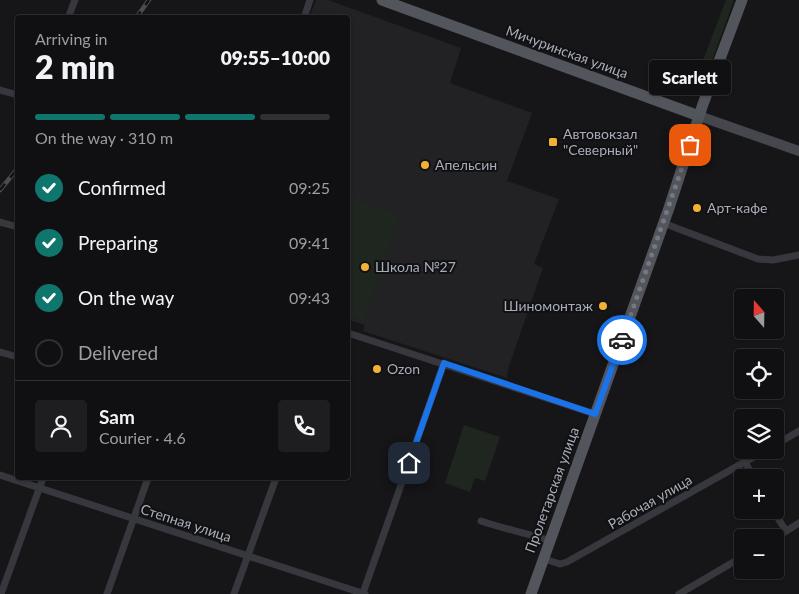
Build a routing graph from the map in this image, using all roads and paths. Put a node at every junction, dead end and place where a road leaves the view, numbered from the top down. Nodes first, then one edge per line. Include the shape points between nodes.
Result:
1 (76, 0) edge
2 (310, 0) edge
3 (382, 0) edge
4 (742, 0) edge
5 (69, 15) edge
6 (305, 15) edge
7 (0, 90) edge
8 (15, 94) edge
9 (699, 116) junction
10 (799, 151) edge
11 (0, 222) edge
12 (663, 223) junction
13 (15, 226) edge
14 (799, 255) edge
15 (350, 333) edge
16 (0, 352) edge
17 (15, 356) edge
18 (444, 363) junction
19 (595, 414) junction
20 (799, 431) edge
21 (784, 440) edge
22 (750, 459) edge
23 (745, 462) junction
24 (749, 469) edge
25 (0, 475) edge
26 (15, 480) edge
27 (15, 480) edge
28 (42, 480) edge
29 (147, 480) edge
30 (275, 480) edge
31 (40, 488) junction
32 (133, 519) junction
33 (779, 519) edge
34 (481, 522) dead end
35 (799, 524) edge
36 (786, 531) joint
37 (550, 541) junction
38 (248, 556) junction
39 (544, 559) junction
40 (734, 562) edge
41 (1, 594) edge
42 (108, 594) edge
43 (234, 594) edge
44 (364, 594) edge
45 (531, 594) edge
46 (679, 594) edge

1 - 5 street
2 - 6 street
3 - 9 main road, Мичуринская улица
4 - 9 main road, Пролетарская улица
7 - 8 street
9 - 10 main road, Мичуринская улица
9 - 12 main road, Пролетарская улица
11 - 13 street
12 - 14 street via 758,259
12 - 19 main road, Пролетарская улица
15 - 18 street
16 - 17 street
18 - 19 street
18 - 44 street
19 - 37 main road, Пролетарская улица
20 - 21 street
22 - 23 street, Рабочая улица
23 - 24 street
23 - 39 street, Рабочая улица via 567,562 560,564
25 - 27 street, Степная улица
26 - 31 street, Степная улица
28 - 31 street
29 - 32 street
30 - 38 street
31 - 32 street, Степная улица
31 - 41 street
32 - 38 street, Степная улица
32 - 42 street
33 - 36 street
34 - 37 street
35 - 36 street
37 - 39 main road, Пролетарская улица
38 - 43 street
38 - 44 street, Степная улица
39 - 45 main road, Пролетарская улица
40 - 46 street

